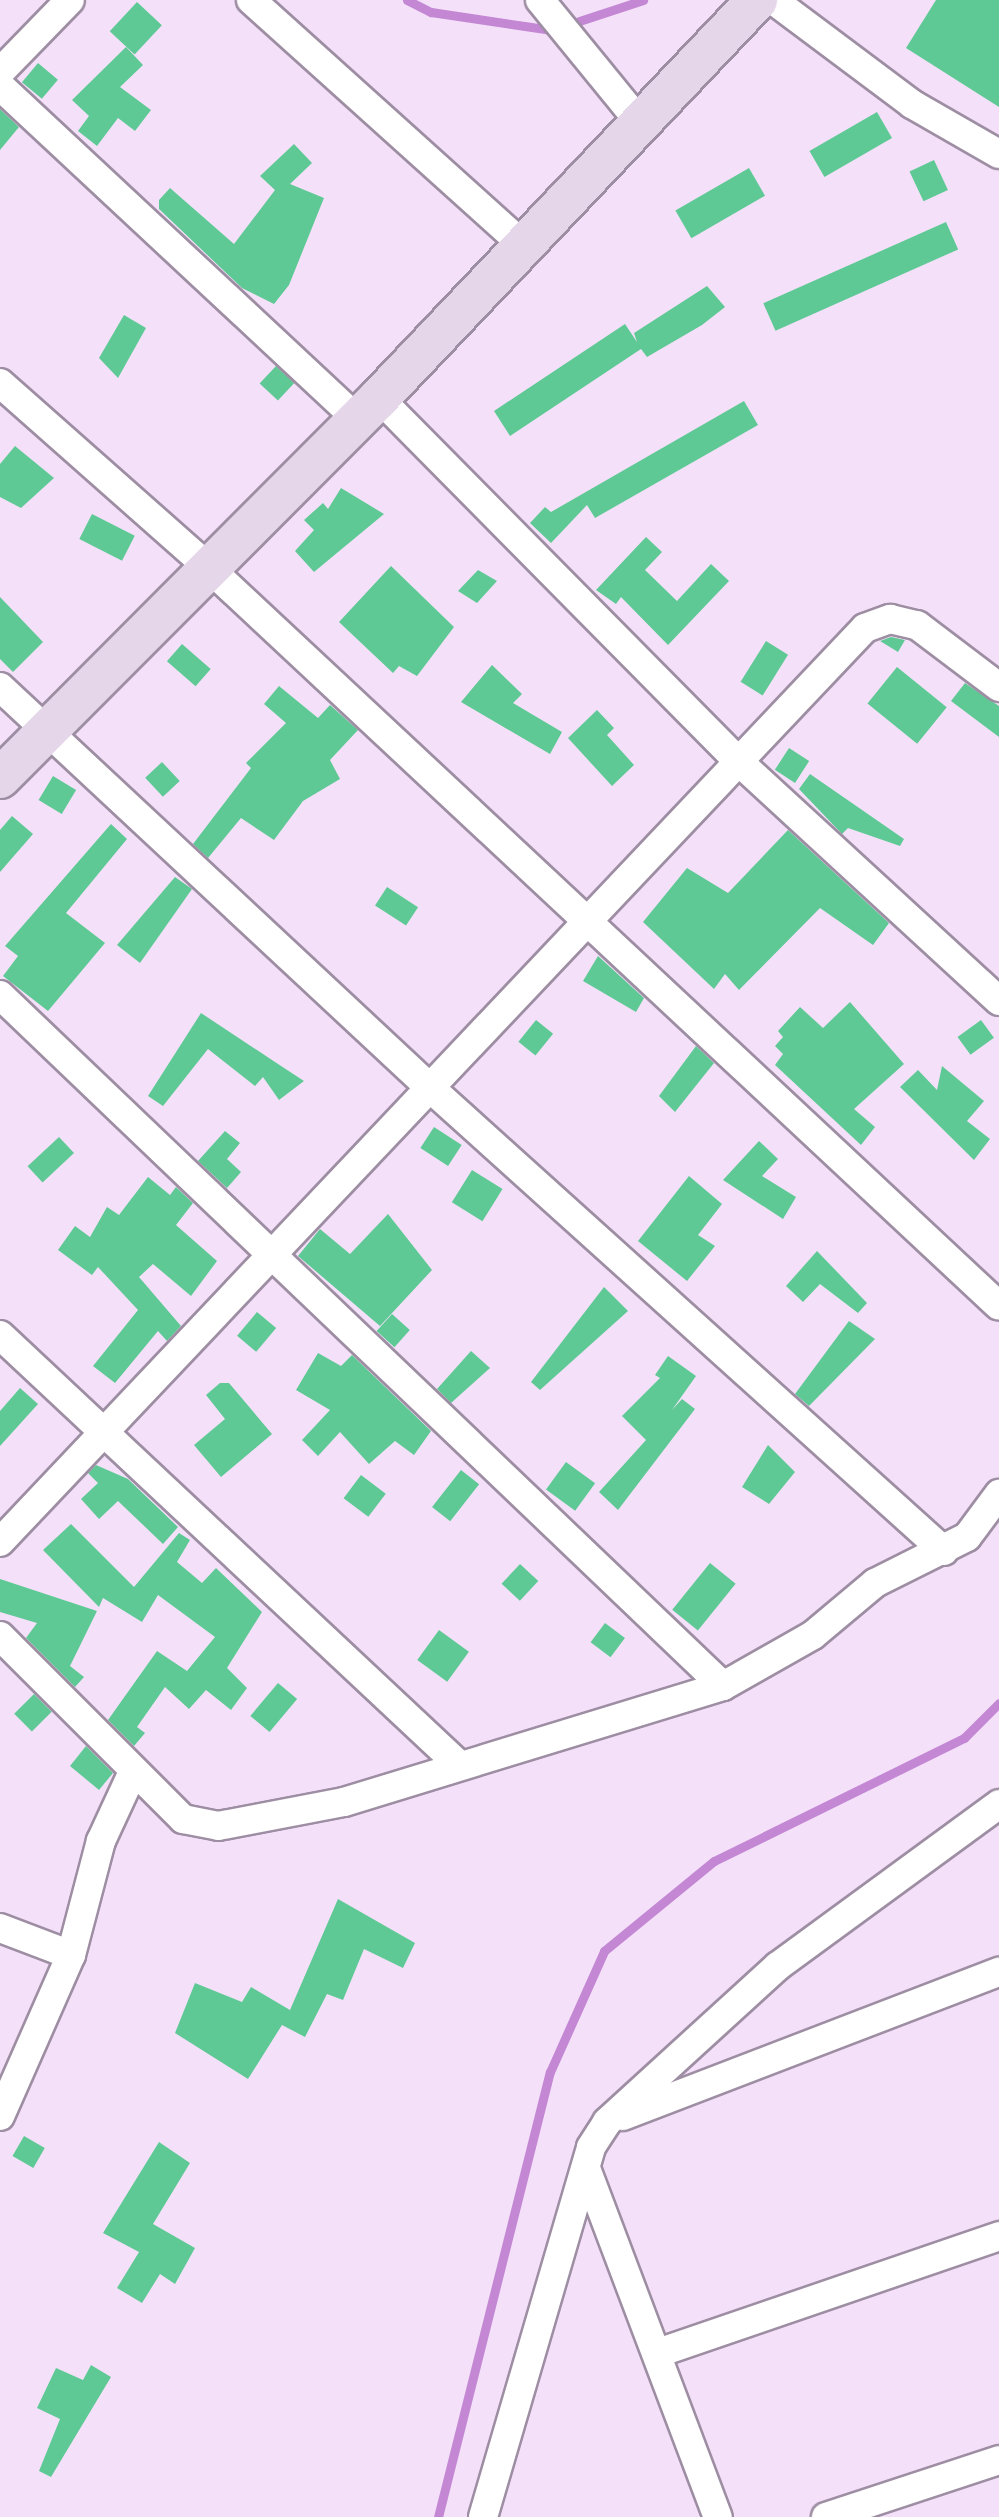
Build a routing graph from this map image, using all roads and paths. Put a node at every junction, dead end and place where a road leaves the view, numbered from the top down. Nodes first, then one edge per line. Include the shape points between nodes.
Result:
1 (70, 0) edge
2 (251, 0) edge
3 (540, 0) edge
4 (757, 0) edge
5 (773, 0) edge
6 (0, 72) edge
7 (0, 86) edge
8 (638, 120) junction
9 (999, 154) edge
10 (522, 244) junction
11 (0, 383) edge
12 (368, 409) junction
13 (208, 567) junction
14 (0, 687) edge
15 (999, 687) edge
16 (48, 730) junction
17 (737, 760) junction
18 (0, 778) edge
19 (585, 917) junction
20 (0, 995) edge
21 (999, 1001) edge
22 (427, 1085) junction
23 (272, 1253) junction
24 (999, 1306) edge
25 (0, 1335) edge
26 (108, 1433) junction
27 (999, 1494) edge
28 (0, 1542) edge
29 (944, 1551) junction
30 (0, 1636) edge
31 (723, 1686) junction
32 (456, 1762) junction
33 (132, 1774) junction
34 (999, 1804) edge
35 (0, 1928) edge
36 (71, 1955) junction
37 (999, 1972) edge
38 (0, 2116) edge
39 (607, 2122) junction
40 (587, 2171) junction
41 (999, 2236) edge
42 (658, 2353) junction
43 (999, 2460) edge
44 (483, 2517) edge
45 (718, 2517) edge
46 (826, 2517) edge

1 - 6 street
2 - 10 street
3 - 8 street
4 - 8 street
5 - 9 street via 912,104
7 - 12 street
8 - 10 street
10 - 12 street
11 - 13 street
12 - 13 street
12 - 17 street
13 - 16 street
13 - 19 street
14 - 16 street
15 - 17 street via 944,639 890,619 865,628
16 - 18 street
16 - 22 street
17 - 19 street
17 - 21 street
19 - 22 street
19 - 24 street
20 - 23 street
22 - 23 street
22 - 29 street
23 - 26 street
23 - 31 street
25 - 26 street
26 - 28 street
26 - 32 street
27 - 29 street via 967,1537
29 - 31 street via 875,1583 813,1635
30 - 33 street
31 - 32 street
32 - 33 street via 344,1802 218,1826 183,1819
33 - 36 street via 101,1841
34 - 39 street via 778,1966
35 - 36 street
36 - 38 street
37 - 39 street
39 - 40 street
40 - 42 street
40 - 44 street
41 - 42 street
42 - 45 street
43 - 46 street

